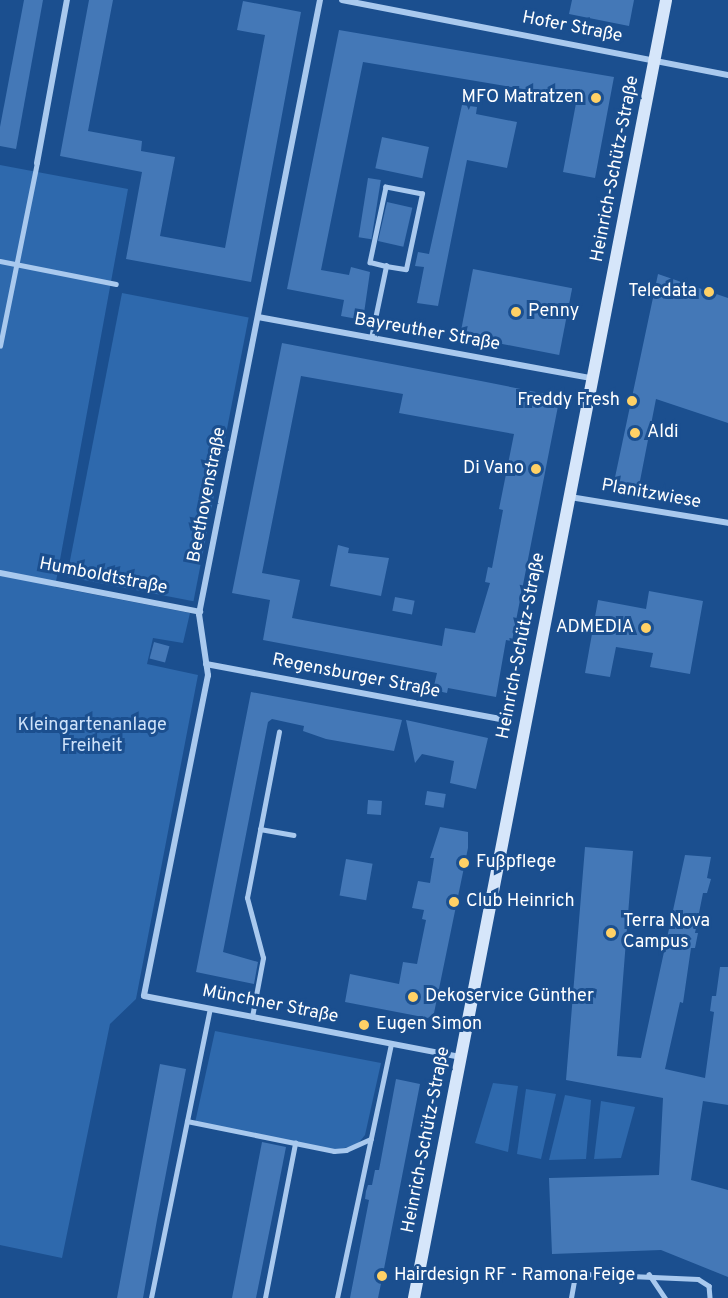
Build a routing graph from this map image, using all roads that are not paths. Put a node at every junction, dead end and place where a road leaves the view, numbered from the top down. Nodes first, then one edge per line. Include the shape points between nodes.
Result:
1 (67, 0) edge
2 (320, 0) edge
3 (342, 0) edge
4 (666, 0) edge
5 (655, 59) junction
6 (728, 75) edge
7 (37, 164) joint
8 (0, 261) edge
9 (16, 264) junction
10 (386, 266) junction
11 (116, 284) dead end
12 (258, 317) junction
13 (371, 338) junction
14 (0, 346) edge
15 (592, 378) junction
16 (569, 496) junction
17 (728, 523) edge
18 (0, 573) edge
19 (200, 612) junction
20 (206, 664) junction
21 (499, 719) dead end
22 (279, 732) dead end
23 (260, 829) junction
24 (292, 835) dead end
25 (144, 996) joint
26 (210, 1009) junction
27 (252, 1017) junction
28 (391, 1044) junction
29 (461, 1057) junction
30 (187, 1121) junction
31 (371, 1139) junction
32 (295, 1143) junction
33 (649, 1274) junction
34 (151, 1298) edge
35 (265, 1298) edge
36 (337, 1298) edge
37 (414, 1298) edge
38 (571, 1298) edge
39 (665, 1298) edge
40 (710, 1298) edge

1 - 7 street
2 - 12 street, Beethovenstraße
3 - 5 street, Hofer Straße
4 - 5 main road, Heinrich-Schütz-Straße
5 - 6 street
5 - 15 main road, Heinrich-Schütz-Straße
7 - 9 lane
8 - 9 lane
9 - 11 lane
9 - 14 lane
10 - 10 lane via 406,269 422,194 386,187 370,262
10 - 13 lane
12 - 13 street, Bayreuther Straße
12 - 19 street, Beethovenstraße
13 - 15 street, Bayreuther Straße
15 - 16 main road, Heinrich-Schütz-Straße
16 - 17 street, Planitzwiese
16 - 29 main road, Heinrich-Schütz-Straße
18 - 19 street, Humboldtstraße
19 - 20 street, Beethovenstraße
20 - 21 street, Regensburger Straße
20 - 25 street, Beethovenstraße via 208,675
22 - 23 lane
23 - 24 lane
23 - 27 lane via 247,898 263,958
25 - 26 street, Münchner Straße
26 - 27 street, Münchner Straße
26 - 30 lane
27 - 28 street, Münchner Straße
28 - 29 street, Münchner Straße
28 - 31 lane
29 - 37 main road, Heinrich-Schütz-Straße
30 - 32 lane
30 - 34 lane
31 - 32 lane via 353,1148 334,1151
31 - 36 lane
32 - 35 lane
33 - 38 lane via 585,1274 574,1281
33 - 39 lane
33 - 40 lane via 698,1279 709,1286

